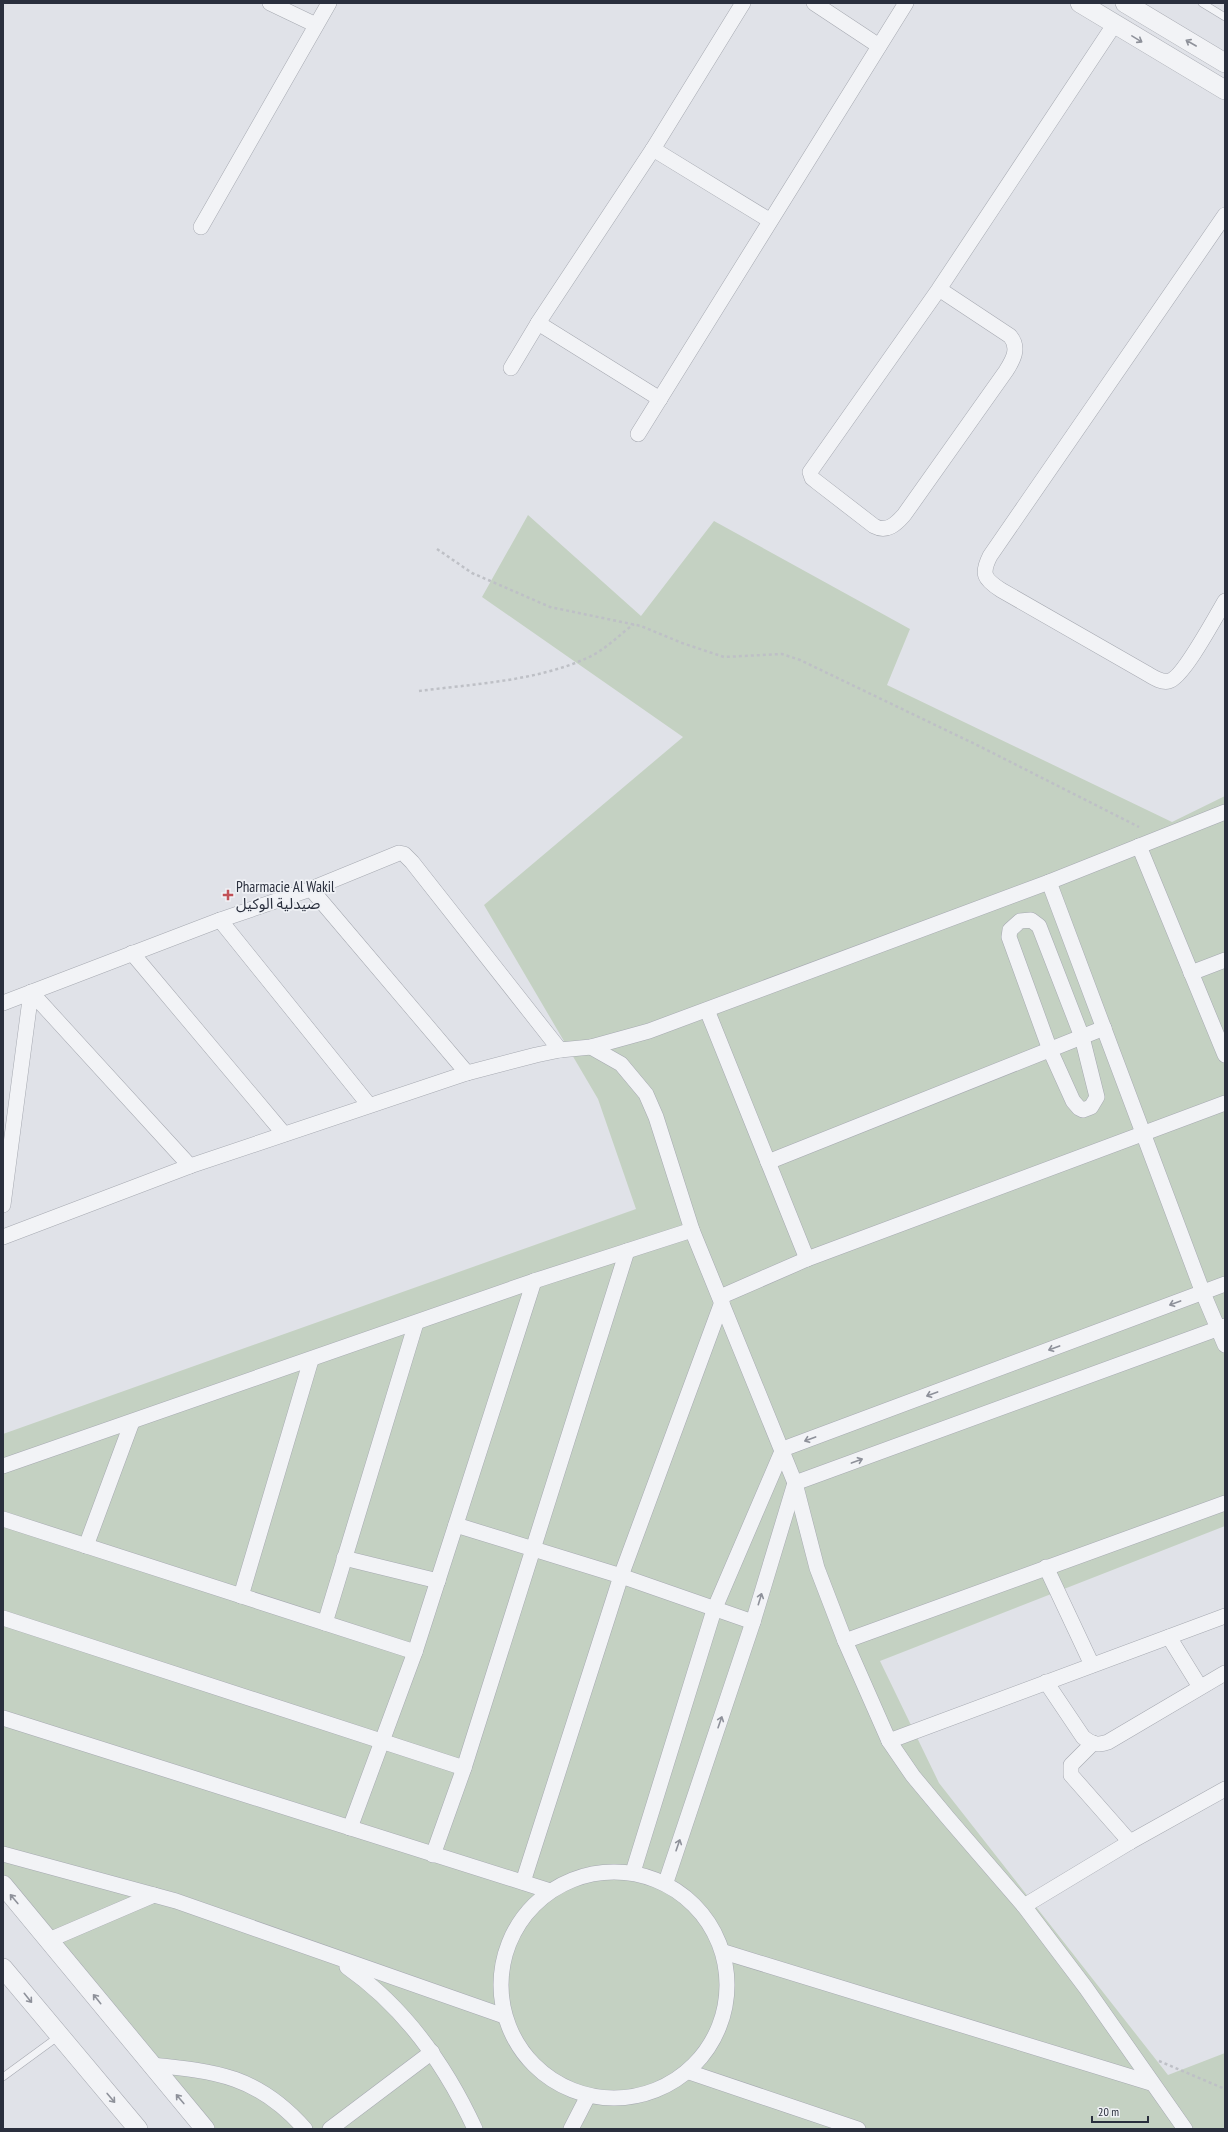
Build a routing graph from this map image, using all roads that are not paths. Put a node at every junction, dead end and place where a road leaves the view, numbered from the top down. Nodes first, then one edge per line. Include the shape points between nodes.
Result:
1 (270, 3) edge
2 (329, 3) edge
3 (743, 3) edge
4 (814, 3) edge
5 (906, 3) edge
6 (1080, 3) edge
7 (1125, 3) edge
8 (1202, 3) edge
9 (1225, 17) edge
10 (316, 25) junction
11 (1114, 25) junction
12 (879, 46) junction
13 (1225, 63) edge
14 (1225, 90) edge
15 (653, 149) junction
16 (1225, 215) edge
17 (770, 220) junction
18 (201, 227) dead end
19 (939, 289) junction
20 (538, 323) junction
21 (511, 368) dead end
22 (660, 399) junction
23 (638, 434) dead end
24 (1225, 601) edge
25 (1225, 812) edge
26 (1139, 846) junction
27 (1049, 882) junction
28 (311, 889) junction
29 (220, 920) junction
30 (132, 953) junction
31 (1225, 960) edge
32 (1191, 973) junction
33 (31, 992) junction
34 (3, 1003) edge
35 (707, 1010) junction
36 (1104, 1028) junction
37 (1082, 1037) junction
38 (591, 1047) junction
39 (560, 1050) junction
40 (1050, 1050) junction
41 (1225, 1055) edge
42 (467, 1073) junction
43 (1225, 1103) edge
44 (369, 1105) junction
45 (1142, 1132) junction
46 (284, 1134) junction
47 (768, 1162) junction
48 (190, 1166) junction
49 (3, 1205) edge
50 (692, 1230) junction
51 (3, 1237) edge
52 (627, 1251) junction
53 (807, 1259) junction
54 (534, 1281) junction
55 (1225, 1284) edge
56 (1203, 1293) junction
57 (721, 1300) junction
58 (416, 1323) junction
59 (1222, 1327) edge
60 (1225, 1345) edge
61 (311, 1360) junction
62 (132, 1422) junction
63 (783, 1449) junction
64 (3, 1466) edge
65 (795, 1483) junction
66 (1225, 1503) edge
67 (3, 1519) edge
68 (456, 1525) junction
69 (86, 1546) junction
70 (534, 1550) junction
71 (344, 1558) junction
72 (1046, 1567) junction
73 (621, 1576) junction
74 (438, 1581) junction
75 (241, 1596) junction
76 (714, 1610) junction
77 (1225, 1616) edge
78 (3, 1618) edge
79 (753, 1622) junction
80 (325, 1623) junction
81 (1169, 1637) junction
82 (845, 1641) junction
83 (415, 1652) junction
84 (1092, 1665) junction
85 (1225, 1673) edge
86 (1046, 1682) junction
87 (1200, 1687) junction
88 (3, 1718) edge
89 (382, 1740) junction
90 (889, 1741) junction
91 (1093, 1743) junction
92 (464, 1768) junction
93 (1225, 1789) edge
94 (350, 1828) junction
95 (1130, 1842) junction
96 (3, 1854) edge
97 (433, 1854) junction
98 (633, 1872) junction
99 (523, 1882) junction
100 (666, 1882) junction
101 (3, 1885) edge
102 (550, 1891) junction
103 (154, 1895) junction
104 (1024, 1906) junction
105 (49, 1940) junction
106 (724, 1952) junction
107 (332, 1956) junction
108 (3, 1968) edge
109 (504, 2016) junction
110 (59, 2036) junction
111 (432, 2052) junction
112 (150, 2064) junction
113 (689, 2072) junction
114 (3, 2077) edge
115 (1151, 2083) junction
116 (588, 2096) junction
117 (824, 2124) edge
118 (138, 2129) edge
119 (205, 2129) edge
120 (305, 2129) edge
121 (330, 2129) edge
122 (475, 2129) edge
123 (571, 2129) edge
124 (858, 2129) edge
125 (1185, 2129) edge

1 - 10 street
2 - 10 street
3 - 15 street
4 - 12 street
5 - 12 street
6 - 11 street
13 -> 7 street
8 - 9 lane
10 - 18 street
11 -> 14 street
11 - 19 street
12 - 17 street
15 - 17 street
15 - 20 street
16 - 24 street via 990,556 985,565 984,575 1001,590 1164,681 1174,679 1182,672
17 - 22 street
19 - 19 street via 1010,336 1016,346 1015,351 1006,371 904,515 889,528 878,528 816,482 810,472
20 - 21 street
20 - 22 street
22 - 23 street
25 - 26 street
26 - 27 street
26 - 32 street
27 - 35 street
27 - 36 street
28 - 29 street
28 - 39 street via 395,854 404,854
28 - 42 street
29 - 30 street
29 - 44 street
30 - 33 street
30 - 46 street
31 - 32 street
32 - 41 street
33 - 34 street
33 - 48 street
33 - 49 street
35 - 38 street via 649,1031
35 - 47 street
36 - 37 street
36 - 45 street
37 - 40 street
37 - 40 street via 1097,1098 1092,1107 1084,1110 1078,1108
37 - 40 street via 1039,926 1031,920 1020,921 1010,930 1010,937
38 - 39 street
38 - 50 street via 621,1064 646,1094
39 - 42 street
40 - 47 street
42 - 44 street
43 - 45 street
44 - 46 street
45 - 53 street
45 - 56 street
46 - 48 street
47 - 53 street
48 - 51 street
50 - 52 street
50 - 57 street
52 - 54 street
52 - 70 street
53 - 57 street
54 - 58 street
54 - 68 street
55 - 56 street
56 - 59 street
56 -> 63 street
57 - 63 street
57 - 73 street
58 - 61 street
58 - 71 street
59 - 60 street
65 -> 59 street
61 - 62 street
61 - 75 street
62 - 64 street
62 - 69 street
63 - 65 street
63 - 76 street
79 -> 65 street
65 - 82 street via 817,1568
66 - 72 street
67 - 69 street
68 - 70 street
68 - 74 street
69 - 75 street
70 - 73 street
70 - 92 street
71 - 74 street
71 - 80 street
72 - 82 street
72 - 84 street
73 - 76 street
73 - 99 street
74 - 83 street
75 - 80 street
76 - 79 street
76 - 98 street
77 - 81 street
78 - 89 street
100 -> 79 street
80 - 83 street
81 - 84 street
81 - 87 street
82 - 90 street
83 - 89 street
84 - 86 street
85 - 87 street
86 - 90 street
86 - 91 street via 1083,1737
87 - 91 street via 1108,1742 1099,1745
88 - 94 street
89 - 92 street
89 - 94 street
90 - 104 street via 918,1782
91 - 95 street via 1071,1765 1071,1775
92 - 97 street
93 - 95 street
94 - 97 street
95 - 104 street
96 - 103 street
97 - 99 street
98 - 100 street
98 - 102 street via 589,1873
99 - 102 street
100 - 106 street via 702,1911
105 -> 101 street
102 - 109 street via 517,1925 501,1969
103 - 105 street
103 - 107 street via 255,1927
104 - 115 street via 1086,1988
112 -> 105 street
106 - 113 street via 728,1995 716,2037
106 - 115 street
107 - 109 street
107 - 111 street via 369,1982
108 -> 110 street
109 - 116 street via 522,2052 551,2080
110 - 114 lane
110 -> 118 street
111 - 121 street
111 - 122 street via 464,2104
119 -> 112 street
112 - 120 street via 209,2071 255,2088 277,2102
113 - 116 street via 641,2096
113 - 117 street
115 - 125 street
116 - 123 street
117 - 124 street

